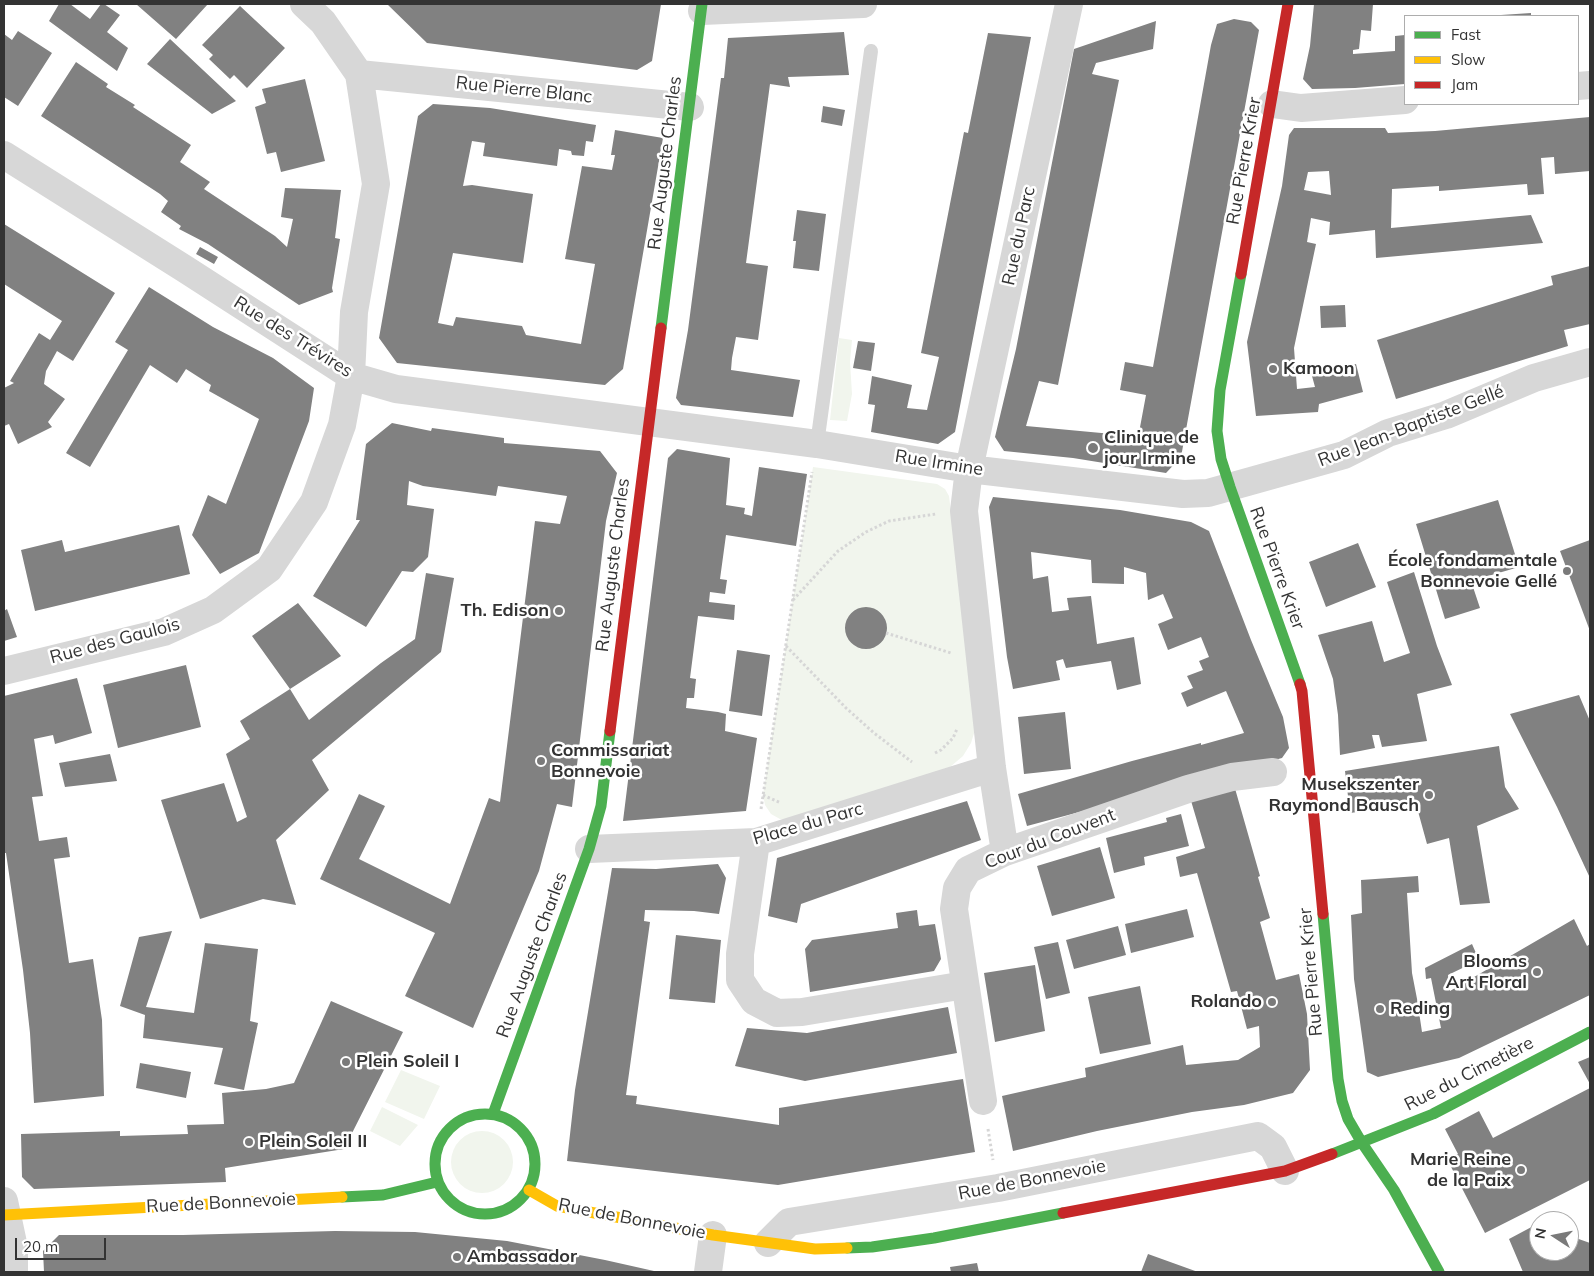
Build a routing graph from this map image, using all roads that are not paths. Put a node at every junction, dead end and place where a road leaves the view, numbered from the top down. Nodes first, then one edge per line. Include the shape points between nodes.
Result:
1 (304, 4) edge
2 (863, 4) edge
3 (1069, 4) edge
4 (1288, 4) edge
5 (702, 7) edge
6 (870, 51) dead end
7 (359, 74) junction
8 (1404, 100) edge
9 (1272, 104) junction
10 (690, 107) junction
11 (4, 156) edge
12 (1590, 362) edge
13 (351, 376) junction
14 (648, 422) junction
15 (817, 444) junction
16 (969, 469) junction
17 (1230, 487) junction
18 (4, 671) edge
19 (992, 768) junction
20 (1273, 772) dead end
21 (756, 842) junction
22 (589, 849) junction
23 (1005, 852) junction
24 (966, 985) junction
25 (1590, 1032) edge
26 (983, 1101) dead end
27 (493, 1114) junction
28 (1362, 1143) junction
29 (1285, 1171) junction
30 (437, 1182) junction
31 (528, 1190) junction
32 (5, 1210) edge
33 (713, 1235) junction
34 (768, 1243) junction
35 (14, 1272) edge
36 (708, 1272) edge
37 (1439, 1272) edge

1 - 7 street via 323,22
2 - 5 street
3 - 16 street, Rue du Parc
4 - 9 main road, Rue Pierre Krier
5 - 10 main road, Rue Auguste Charles
6 - 15 lane
7 - 10 street, Rue Pierre Blanc
7 - 13 street, Rue des Gaulois via 376,184 354,312
8 - 9 street via 1301,108
9 - 17 main road, Rue Pierre Krier via 1220,390 1217,430 1221,459
10 - 14 main road, Rue Auguste Charles
11 - 13 street, Rue des Trévires
12 - 17 street, Rue Jean-Baptiste Gellé via 1534,378 1446,415 1388,433 1344,455
13 - 14 street, Rue des Trévires via 396,389
13 - 18 street, Rue des Gaulois via 342,425 314,502 269,569 213,610 164,632
14 - 15 street, Rue Irmine
14 - 22 main road, Rue Auguste Charles via 601,806
15 - 16 street, Rue Irmine
16 - 17 street, Rue Irmine via 1183,494 1208,493
16 - 19 street via 964,511
17 - 28 main road, Rue Pierre Krier via 1302,691 1338,1080 1348,1119
19 - 21 street, Place du Parc
19 - 23 street
20 - 23 street, Cour du Couvent via 1232,777 1188,789
21 - 22 street, Place du Parc
21 - 24 street via 740,954 740,980 754,1002 777,1013 802,1012
22 - 27 main road, Rue Auguste Charles
23 - 24 street, Cour du Couvent via 968,870 957,888 954,909
24 - 26 street, Cour du Couvent
25 - 28 main road, Rue du Cimetière via 1433,1114
27 - 30 main road via 467,1116 446,1132 435,1156
27 - 31 main road via 512,1121 526,1134 534,1152 535,1172
28 - 29 main road, Rue de Bonnevoie
28 - 37 main road, Rue Pierre Krier via 1394,1190
29 - 34 main road, Rue de Bonnevoie via 872,1247 815,1249
29 - 34 street, Rue de Bonnevoie via 1273,1147 1258,1136 998,1188 789,1222
30 - 31 main road via 450,1201 469,1213 492,1215 513,1207
30 - 32 main road, Rue de Bonnevoie via 383,1195
31 - 33 main road, Rue de Bonnevoie via 557,1206
32 - 35 street via 14,1248
33 - 34 main road, Rue de Bonnevoie
33 - 36 street

